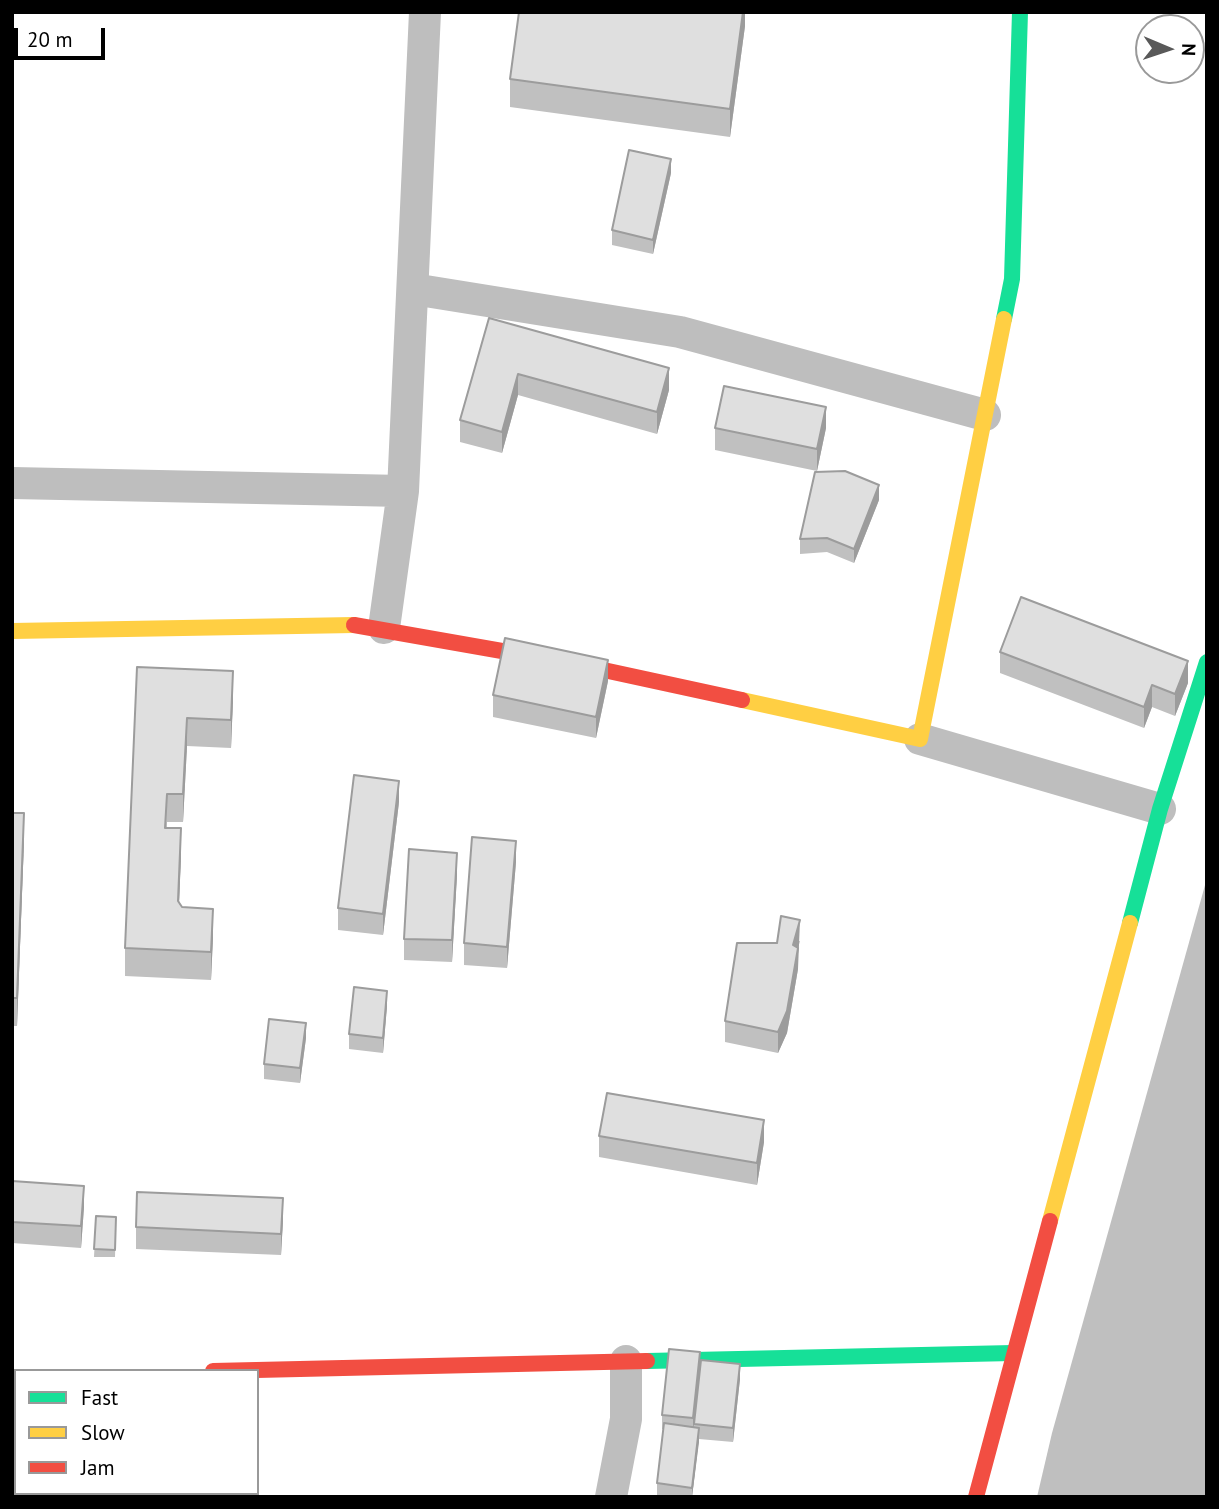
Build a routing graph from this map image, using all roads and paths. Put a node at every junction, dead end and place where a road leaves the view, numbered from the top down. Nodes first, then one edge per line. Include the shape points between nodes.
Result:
1 (425, 12) edge
2 (1020, 12) edge
3 (413, 289) junction
4 (985, 415) junction
5 (12, 483) edge
6 (403, 491) junction
7 (384, 628) junction
8 (12, 631) edge
9 (1207, 662) edge
10 (920, 739) junction
11 (1160, 809) junction
12 (1013, 1353) junction
13 (626, 1361) junction
14 (259, 1370) edge
15 (611, 1497) edge
16 (976, 1497) edge

1 - 3 street
2 - 4 street via 1012,278
3 - 4 street via 680,332
3 - 6 street
4 - 10 street
5 - 6 street
6 - 7 street
7 - 8 street
7 - 10 street via 576,664
9 - 11 street
10 - 11 street
11 - 12 street
12 - 13 street
12 - 16 street
13 - 14 street
13 - 15 street via 626,1419

